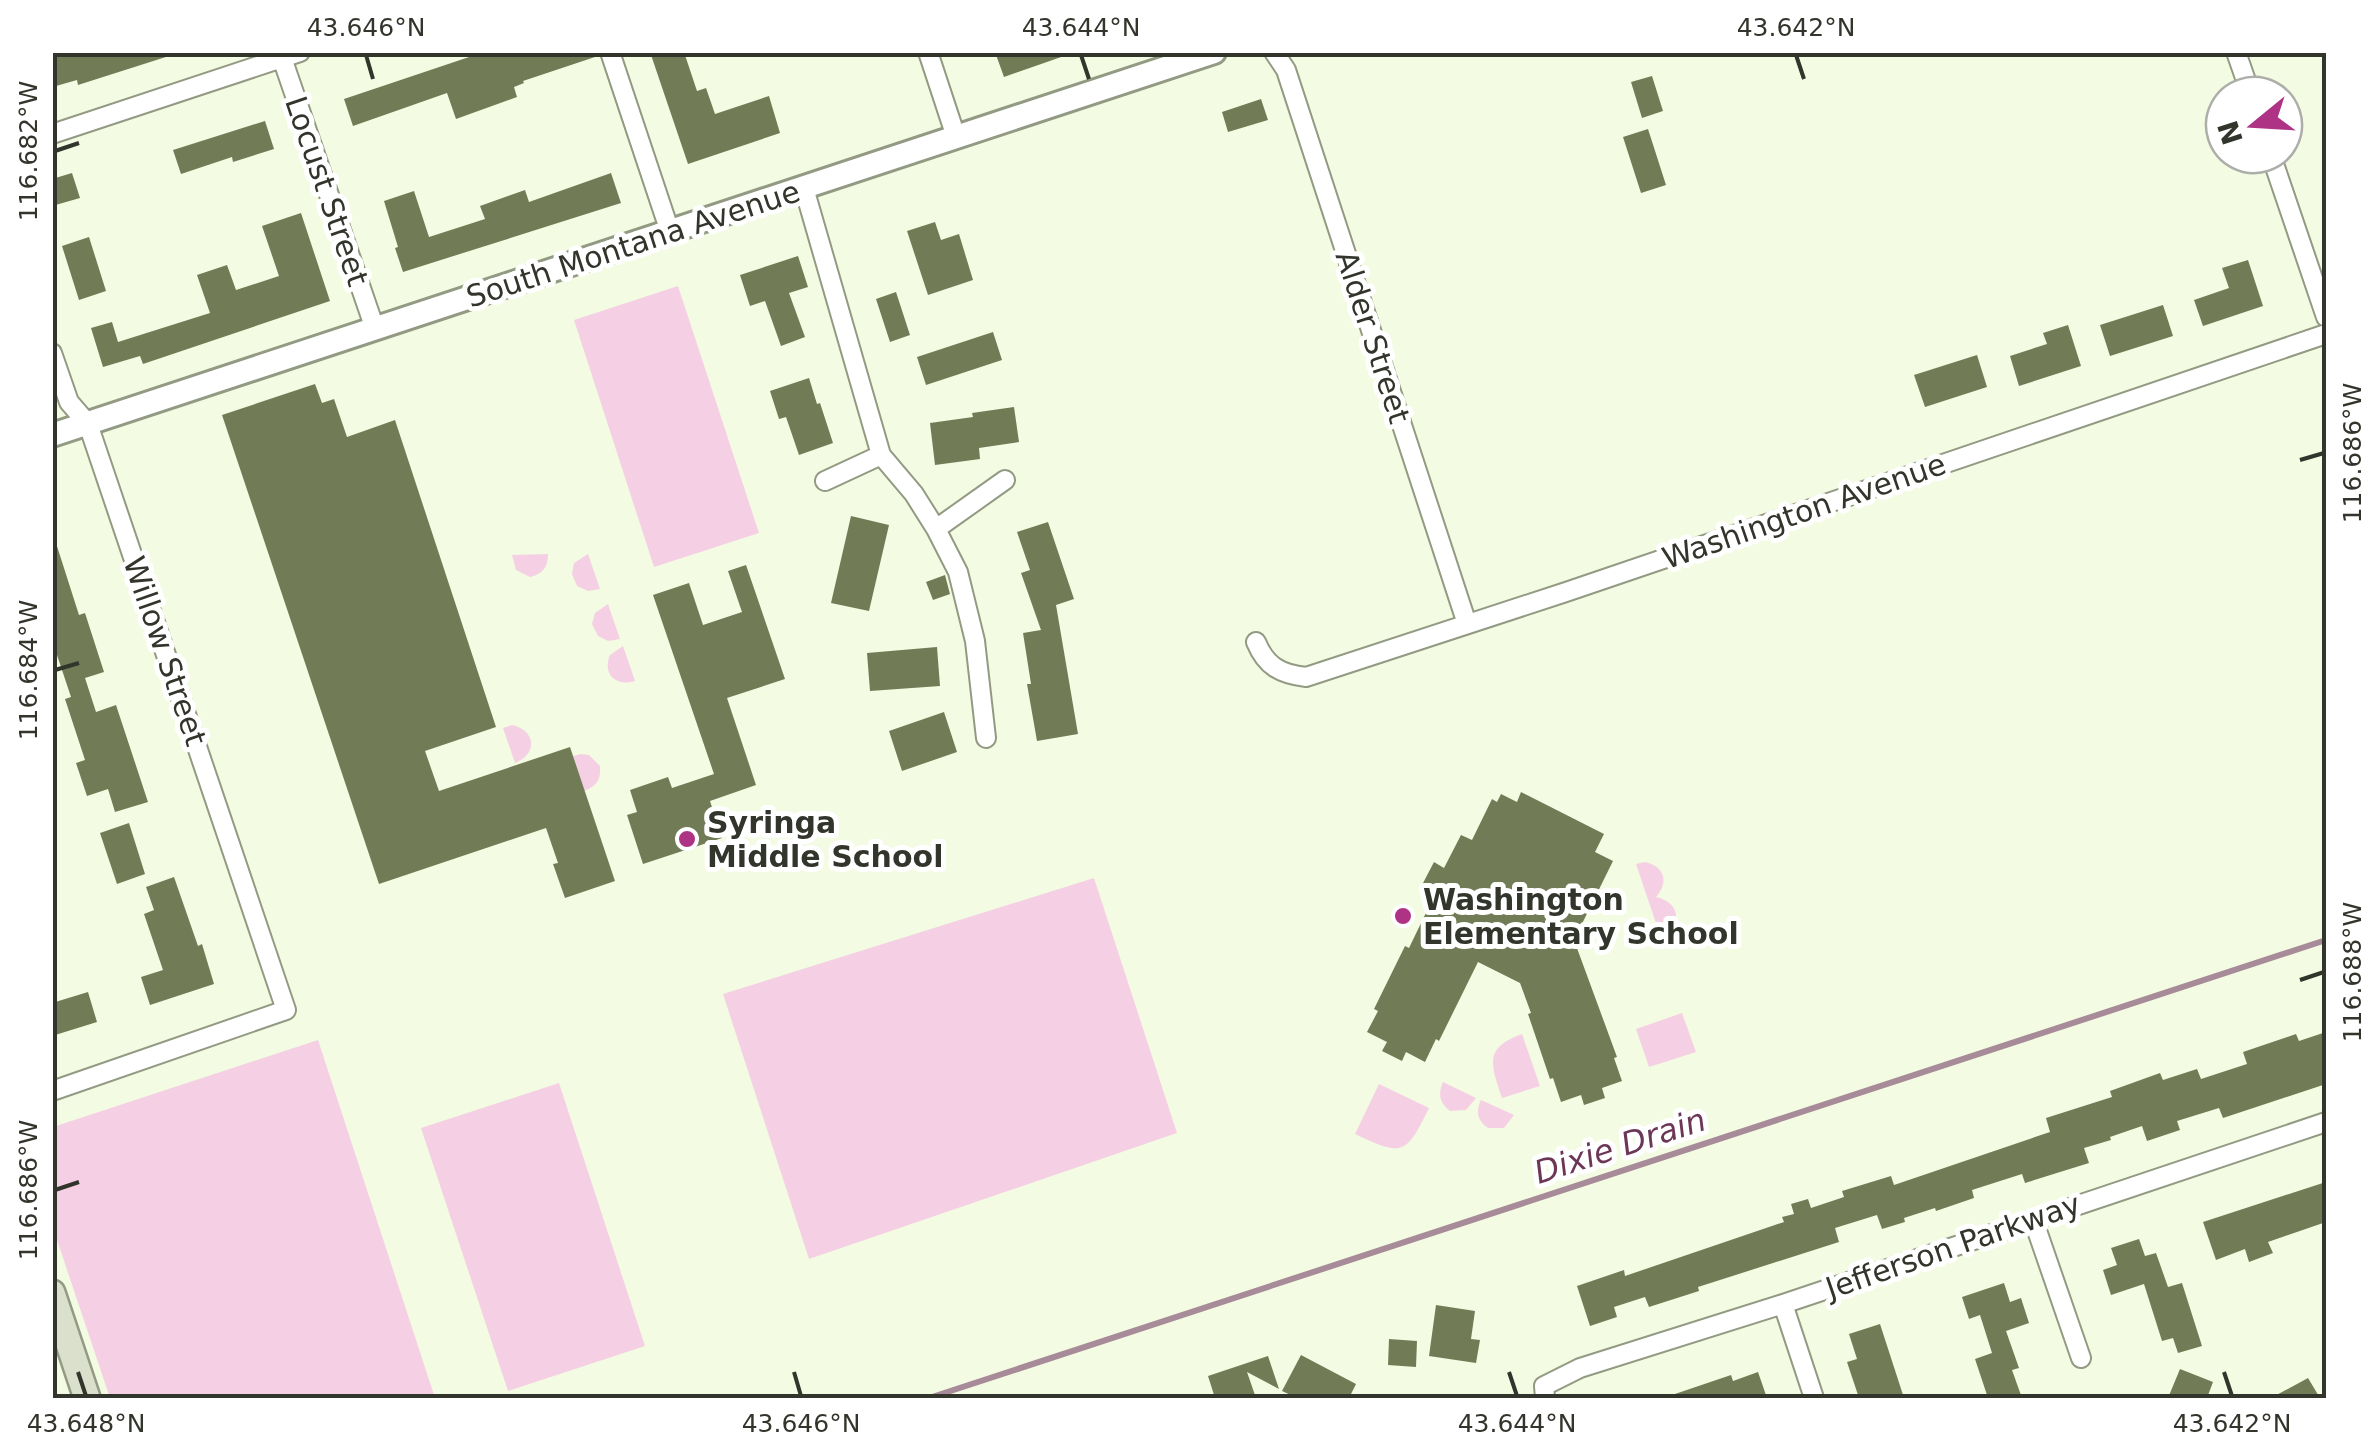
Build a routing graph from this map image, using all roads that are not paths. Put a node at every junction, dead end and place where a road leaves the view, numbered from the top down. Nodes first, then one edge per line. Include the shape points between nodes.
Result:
1 (610, 52) edge
2 (928, 52) edge
3 (1214, 52) edge
4 (1274, 52) edge
5 (287, 54) edge
6 (52, 134) edge
7 (956, 138) junction
8 (2278, 175) edge
9 (804, 188) junction
10 (670, 232) junction
11 (2326, 317) edge
12 (375, 329) junction
13 (2326, 334) edge
14 (52, 353) edge
15 (88, 424) junction
16 (52, 435) edge
17 (881, 455) junction
18 (1005, 480) dead end
19 (825, 481) dead end
20 (936, 529) junction
21 (1468, 624) junction
22 (1256, 642) dead end
23 (986, 738) dead end
24 (52, 1091) edge
25 (2326, 1122) edge
26 (2033, 1219) junction
27 (52, 1294) edge
28 (1782, 1304) junction
29 (2082, 1358) dead end
30 (88, 1398) edge
31 (1545, 1398) edge
32 (1814, 1398) edge

1 - 10 street
2 - 7 street
3 - 7 street, South Montana Avenue
4 - 21 street, Alder Street via 1286,70
5 - 6 street
5 - 12 street, Locust Street
7 - 9 street, South Montana Avenue
8 - 11 street
9 - 10 street, South Montana Avenue
9 - 17 street
10 - 12 street, South Montana Avenue
12 - 15 street, South Montana Avenue
13 - 21 street, Washington Avenue
14 - 15 street, Willow Street via 69,402
15 - 16 street, South Montana Avenue
15 - 24 street, Willow Street via 286,1010
17 - 19 street
17 - 20 street
18 - 20 street
20 - 23 street via 958,572 975,641
21 - 22 street, Washington Avenue via 1306,676 1280,672
25 - 26 street, Jefferson Parkway
26 - 28 street, Jefferson Parkway
26 - 29 street
27 - 30 main road
28 - 31 street, Jefferson Parkway via 1579,1369 1544,1386
28 - 32 street

